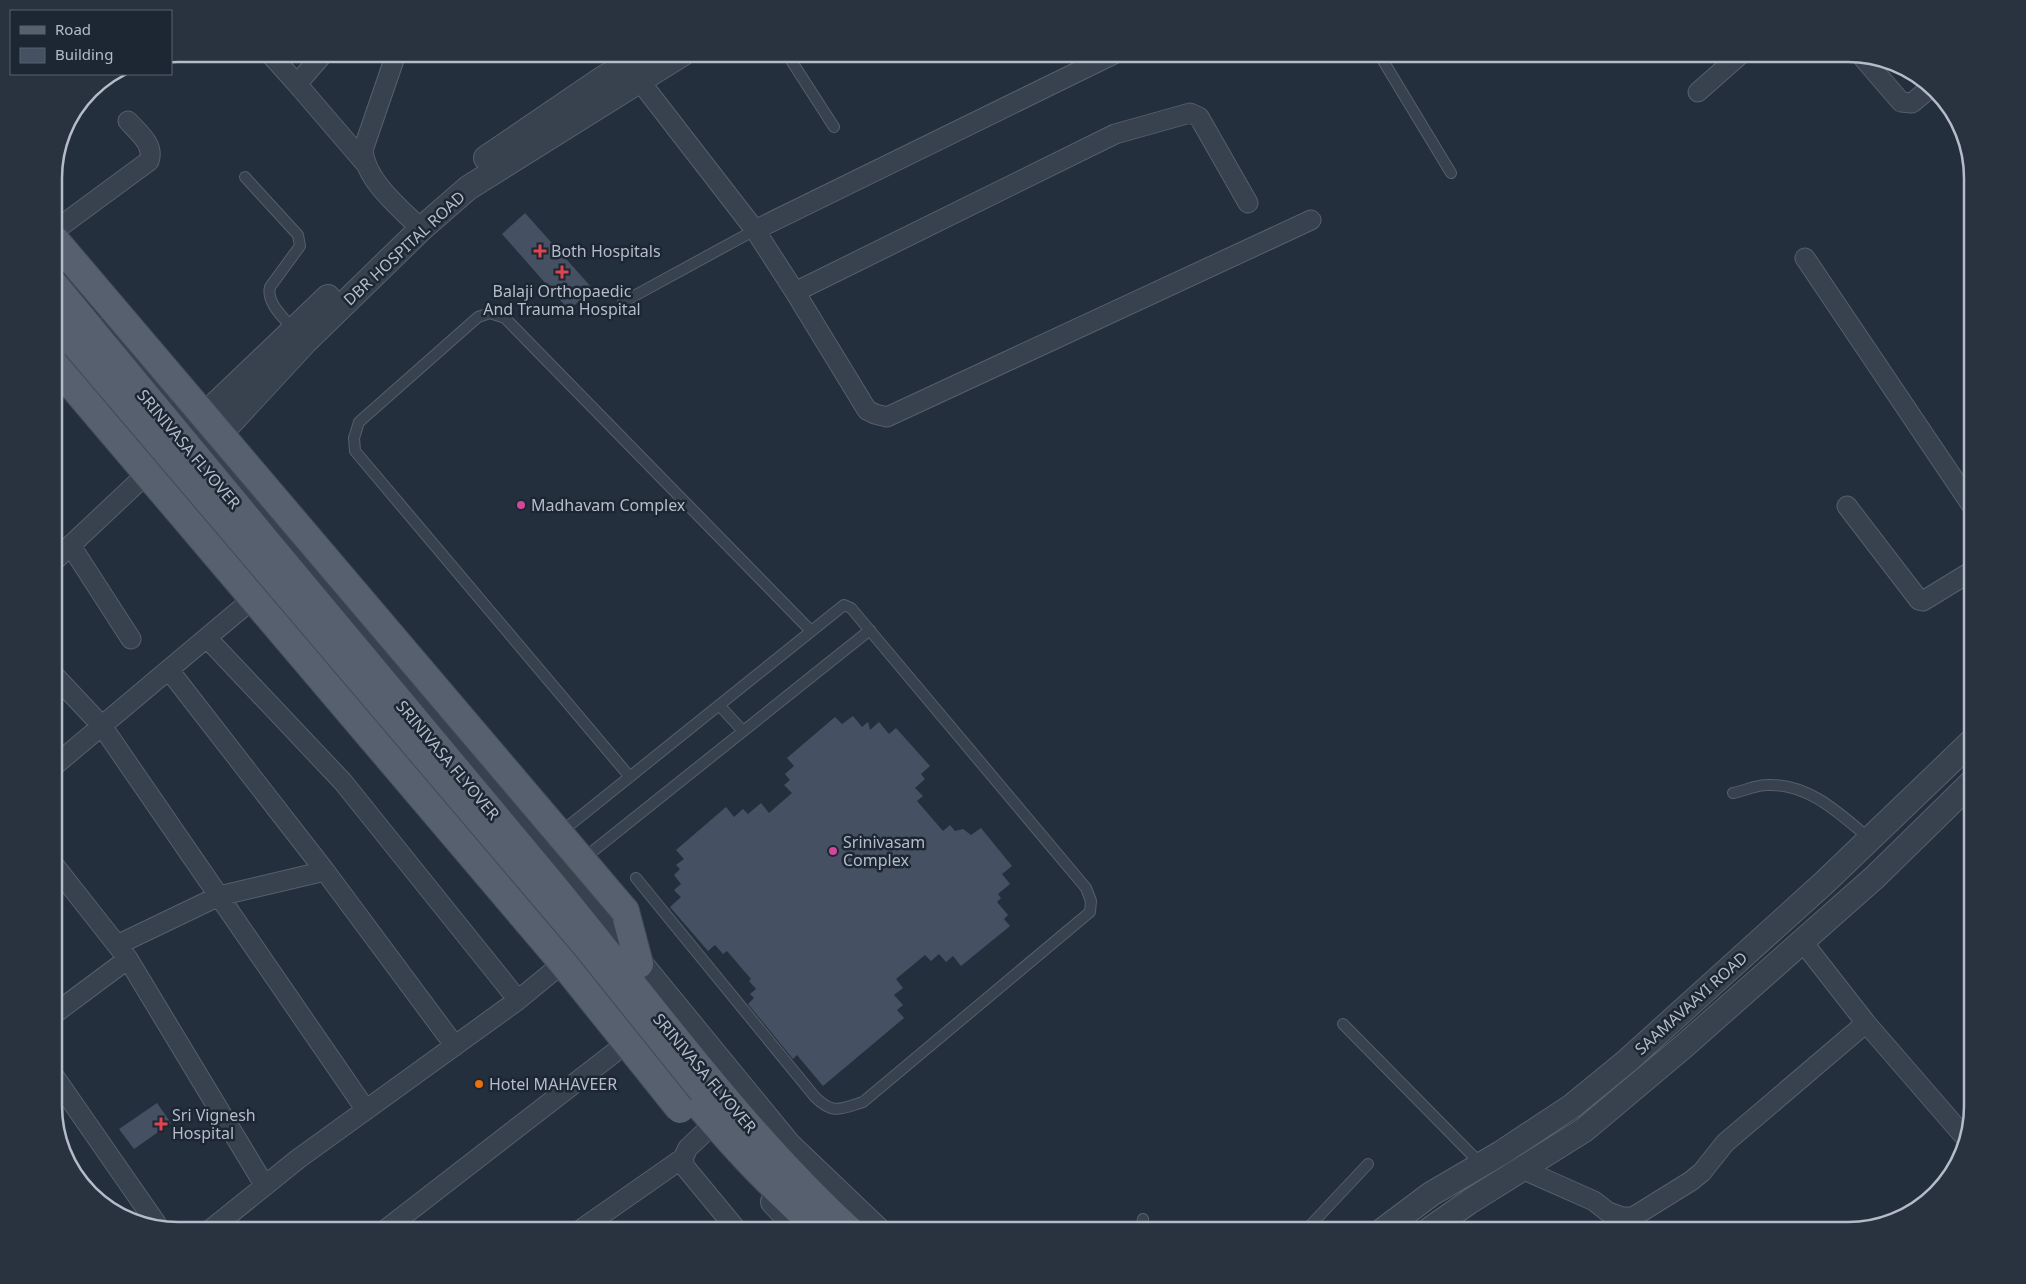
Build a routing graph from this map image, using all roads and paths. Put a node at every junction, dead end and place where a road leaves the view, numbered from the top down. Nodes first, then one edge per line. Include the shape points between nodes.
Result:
1 (278, 63) edge
2 (315, 63) edge
3 (393, 63) edge
4 (628, 63) edge
5 (667, 63) edge
6 (792, 63) edge
7 (1096, 63) edge
8 (1384, 63) edge
9 (1731, 63) edge
10 (1868, 64) edge
11 (639, 80) junction
12 (297, 84) junction
13 (1698, 92) dead end
14 (1925, 92) edge
15 (128, 120) dead end
16 (834, 128) dead end
17 (364, 162) junction
18 (1451, 173) dead end
19 (245, 177) dead end
20 (1248, 203) dead end
21 (1311, 220) dead end
22 (63, 224) edge
23 (415, 224) junction
24 (755, 230) junction
25 (63, 250) edge
26 (1805, 258) dead end
27 (63, 265) edge
28 (795, 292) junction
29 (63, 295) edge
30 (623, 302) dead end
31 (294, 330) junction
32 (63, 334) edge
33 (63, 353) edge
34 (63, 375) edge
35 (192, 426) junction
36 (208, 446) junction
37 (158, 464) junction
38 (1964, 494) edge
39 (1847, 506) dead end
40 (71, 546) junction
41 (63, 553) edge
42 (1964, 576) edge
43 (265, 588) junction
44 (870, 630) junction
45 (811, 631) junction
46 (208, 638) junction
47 (131, 639) dead end
48 (170, 670) junction
49 (63, 685) edge
50 (719, 705) junction
51 (102, 726) junction
52 (743, 731) junction
53 (1964, 749) edge
54 (63, 758) edge
55 (630, 777) junction
56 (1964, 790) edge
57 (1733, 793) dead end
58 (1870, 839) junction
59 (543, 846) junction
60 (325, 871) junction
61 (565, 874) junction
62 (63, 877) edge
63 (636, 878) dead end
64 (218, 896) junction
65 (1802, 941) junction
66 (122, 952) junction
67 (563, 963) junction
68 (639, 964) junction
69 (518, 1000) junction
70 (63, 1006) edge
71 (1866, 1023) junction
72 (1343, 1024) dead end
73 (628, 1042) junction
74 (455, 1046) junction
75 (63, 1089) edge
76 (366, 1110) junction
77 (695, 1119) junction
78 (1960, 1132) edge
79 (682, 1158) junction
80 (1368, 1164) dead end
81 (1481, 1164) junction
82 (1522, 1169) junction
83 (265, 1186) junction
84 (153, 1219) edge
85 (1143, 1219) dead end
86 (220, 1222) edge
87 (394, 1222) edge
88 (591, 1222) edge
89 (730, 1222) edge
90 (792, 1222) edge
91 (812, 1222) edge
92 (840, 1222) edge
93 (870, 1222) edge
94 (1142, 1222) edge
95 (1314, 1222) edge
96 (1394, 1222) edge
97 (1440, 1222) edge

1 - 12 street
2 - 12 street
3 - 17 street via 363,150
4 - 23 street, DBR HOSPITAL ROAD via 474,167
5 - 11 street, DBR HOSPITAL ROAD
6 - 16 lane
7 - 24 street
8 - 18 lane
9 - 13 street
10 - 14 street via 1901,102 1912,103
11 - 23 street, DBR HOSPITAL ROAD
11 - 24 street
12 - 17 street
15 - 22 street via 150,146 148,161
17 - 23 street via 370,174
19 - 31 lane via 300,240 300,246 268,293
20 - 28 street via 1199,117 1190,113 1115,134
21 - 28 street via 887,416 866,410
23 - 31 street, DBR HOSPITAL ROAD
23 - 36 street, DBR HOSPITAL ROAD
24 - 28 street
24 - 30 lane
25 - 68 main road, bridge via 625,911
26 - 38 street
27 - 35 street
29 - 92 main road, SRINIVASA FLYOVER via 552,884 736,1112
31 - 35 street, DBR HOSPITAL ROAD
32 - 91 main road, SRINIVASA FLYOVER via 573,946 701,1105 746,1158
33 - 37 street
34 - 67 main road, bridge
35 - 36 street
36 - 59 street via 275,529 446,726
37 - 40 street
37 - 43 street
39 - 42 street via 1919,600 1923,601
40 - 41 street
40 - 47 street
43 - 46 street
43 - 77 street via 499,870
44 - 45 lane via 851,608 844,605
44 - 52 lane
44 - 63 lane via 1086,888 1091,901 1090,912 863,1102 836,1110 823,1106 815,1097
45 - 50 lane
45 - 55 lane via 505,318 490,313 478,317 359,422 354,438 355,451
46 - 48 street
46 - 69 street via 342,782
48 - 51 street
48 - 60 street
49 - 51 street
50 - 52 lane
50 - 55 lane
51 - 54 street
51 - 64 street
52 - 61 lane
53 - 58 street, SAAMAVAAYI ROAD
55 - 59 lane
56 - 65 street, SAAMAVAAYI ROAD via 1875,877
57 - 58 lane via 1766,784 1790,787 1815,796
58 - 81 street, SAAMAVAAYI ROAD via 1627,1061 1572,1106
59 - 61 street
60 - 64 street
60 - 74 street
61 - 68 street
62 - 66 street
64 - 66 street
64 - 76 street
65 - 71 street
65 - 82 street, SAAMAVAAYI ROAD via 1584,1130
66 - 70 street
66 - 83 street
67 - 69 street
67 - 73 main road, bridge
68 - 93 street via 789,1145
69 - 74 street
71 - 78 street
71 - 82 street via 1725,1143 1702,1172 1634,1217 1622,1218 1594,1201
72 - 81 lane
73 - 77 main road, bridge
73 - 87 street
74 - 76 street
75 - 84 street
76 - 83 street
77 - 79 street via 688,1148
77 - 90 street
79 - 88 street
79 - 89 street via 685,1167
80 - 95 lane
81 - 96 street, SAAMAVAAYI ROAD via 1431,1194
82 - 97 street, SAAMAVAAYI ROAD
83 - 86 street
85 - 94 lane

